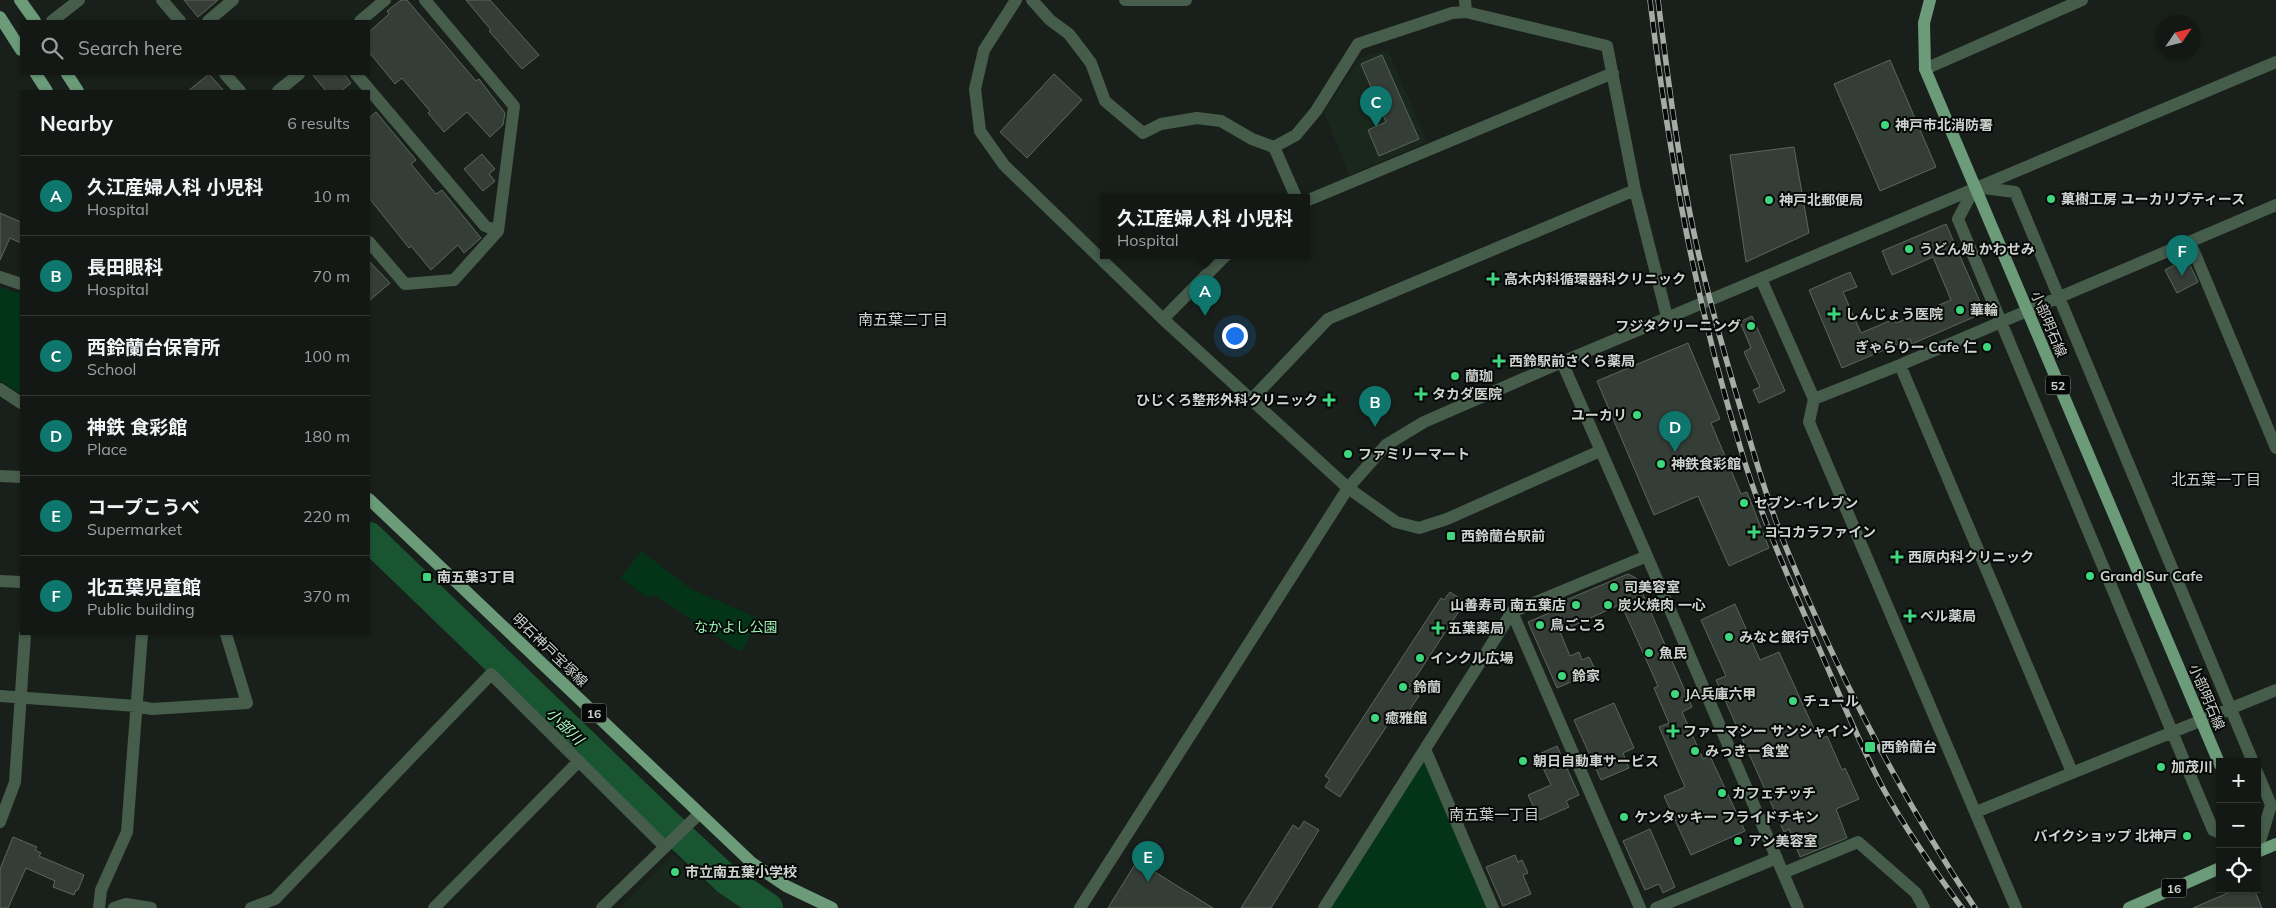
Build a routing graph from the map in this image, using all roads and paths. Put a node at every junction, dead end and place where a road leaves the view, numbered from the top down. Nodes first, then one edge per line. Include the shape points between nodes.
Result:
1 (20, 0) edge
2 (79, 0) edge
3 (162, 0) edge
4 (233, 0) edge
5 (385, 0) edge
6 (425, 0) edge
7 (1016, 0) edge
8 (1032, 0) edge
9 (1125, 0) edge
10 (1186, 0) edge
11 (1930, 0) edge
12 (2079, 0) edge
13 (1466, 6) edge
14 (0, 17) edge
15 (34, 20) edge
16 (53, 20) edge
17 (179, 20) edge
18 (209, 20) edge
19 (361, 20) edge
20 (20, 46) edge
21 (2276, 62) edge
22 (1925, 68) junction
23 (1612, 74) junction
24 (37, 75) edge
25 (68, 75) edge
26 (226, 75) edge
27 (298, 75) edge
28 (357, 75) edge
29 (47, 90) edge
30 (77, 90) edge
31 (239, 90) edge
32 (279, 90) edge
33 (370, 90) edge
34 (370, 90) edge
35 (1274, 147) junction
36 (1975, 187) junction
37 (1635, 190) junction
38 (1295, 194) edge
39 (1310, 199) edge
40 (2276, 205) edge
41 (498, 231) junction
42 (2190, 242) junction
43 (370, 243) edge
44 (1100, 258) edge
45 (1101, 259) edge
46 (1222, 259) edge
47 (0, 277) edge
48 (1761, 279) junction
49 (20, 284) edge
50 (2058, 298) junction
51 (2027, 311) junction
52 (1667, 317) junction
53 (1163, 319) junction
54 (2001, 322) junction
55 (1562, 362) junction
56 (1900, 365) junction
57 (0, 389) edge
58 (1251, 400) junction
59 (1814, 400) junction
60 (20, 402) edge
61 (2276, 448) edge
62 (1600, 451) junction
63 (0, 476) edge
64 (20, 477) edge
65 (1348, 488) junction
66 (370, 500) edge
67 (1647, 556) junction
68 (0, 581) edge
69 (20, 582) edge
70 (1512, 612) junction
71 (25, 635) edge
72 (142, 635) edge
73 (226, 635) edge
74 (2276, 690) edge
75 (0, 696) edge
76 (21, 698) junction
77 (136, 706) junction
78 (2231, 709) junction
79 (2201, 722) junction
80 (2173, 733) junction
81 (1425, 749) junction
82 (2217, 758) edge
83 (2251, 758) edge
84 (579, 761) junction
85 (2072, 772) junction
86 (2261, 781) edge
87 (3, 803) edge
88 (1976, 812) junction
89 (699, 814) junction
90 (0, 822) edge
91 (2216, 831) edge
92 (2276, 844) edge
93 (665, 847) junction
94 (2258, 848) edge
95 (2261, 850) edge
96 (1777, 858) junction
97 (2216, 870) edge
98 (1783, 873) junction
99 (277, 904) edge
100 (99, 908) edge
101 (114, 908) edge
102 (151, 908) edge
103 (251, 908) edge
104 (434, 908) edge
105 (602, 908) edge
106 (832, 908) edge
107 (1080, 908) edge
108 (1324, 908) edge
109 (1493, 908) edge
110 (1640, 908) edge
111 (1656, 908) edge
112 (1798, 908) edge
113 (1924, 908) edge
114 (2016, 908) edge
115 (2129, 908) edge

1 - 15 main road
2 - 16 street
3 - 17 street
4 - 18 street
5 - 19 street
6 - 41 street via 514,106
7 - 44 street via 984,50 975,89 980,131 1004,165
8 - 35 street via 1050,20 1069,34 1091,63 1105,101 1143,134 1161,124 1197,118 1221,121 1252,139
9 - 10 street
11 - 22 main road, 小部明石線 / 52 via 1924,23
12 - 22 street
13 - 23 street via 1607,46
13 - 35 street via 1358,44 1316,111 1296,135
14 - 20 main road
21 - 36 street
22 - 36 main road, 小部明石線 / 52
23 - 37 street
23 - 39 street
24 - 29 main road
25 - 30 main road
26 - 31 street
27 - 32 street
28 - 33 street
34 - 41 street via 485,226
35 - 38 street
36 - 48 street
36 - 50 street via 2015,192
36 - 51 main road, 小部明石線 / 52
36 - 54 street via 1958,219
37 - 52 street
37 - 58 street via 1328,320
40 - 42 street
41 - 43 street via 454,280 405,284
42 - 50 street
42 - 61 street
45 - 53 street
46 - 53 street
47 - 49 street
48 - 52 street
48 - 59 street
50 - 51 street
50 - 78 street
51 - 54 street
51 - 79 main road, 小部明石線 / 52
52 - 55 street
53 - 58 street
54 - 56 street
54 - 80 street
55 - 62 street
55 - 65 street via 1405,432 1386,445
56 - 59 street
56 - 85 street
57 - 60 street
58 - 65 street
59 - 88 street via 1809,422
62 - 65 street via 1420,528 1396,522
62 - 67 street
63 - 64 street
65 - 107 street
66 - 89 main road, 明石神戸宝塚線 / 16
67 - 70 street
67 - 96 street
68 - 69 street
70 - 81 street
70 - 110 street
71 - 76 street
72 - 77 street
73 - 77 street via 247,703 152,709
74 - 78 street
75 - 76 street
76 - 77 street
76 - 87 street via 15,782
77 - 100 street via 127,832 102,890
78 - 79 street
78 - 83 street
79 - 80 street
79 - 82 main road, 小部明石線 / 52
80 - 85 street
80 - 91 street
81 - 108 street
81 - 109 street
84 - 93 street
84 - 99 street via 491,674
84 - 104 street
85 - 88 street
86 - 94 street via 2271,805
87 - 90 street
88 - 114 street
89 - 93 street
89 - 106 main road, 明石神戸宝塚線 / 16 via 752,863 786,886
92 - 95 main road
93 - 105 street
96 - 98 street
96 - 111 street
97 - 115 main road, 16
98 - 112 street
98 - 113 street via 1858,842 1916,893
99 - 103 street
101 - 102 street via 126,904

